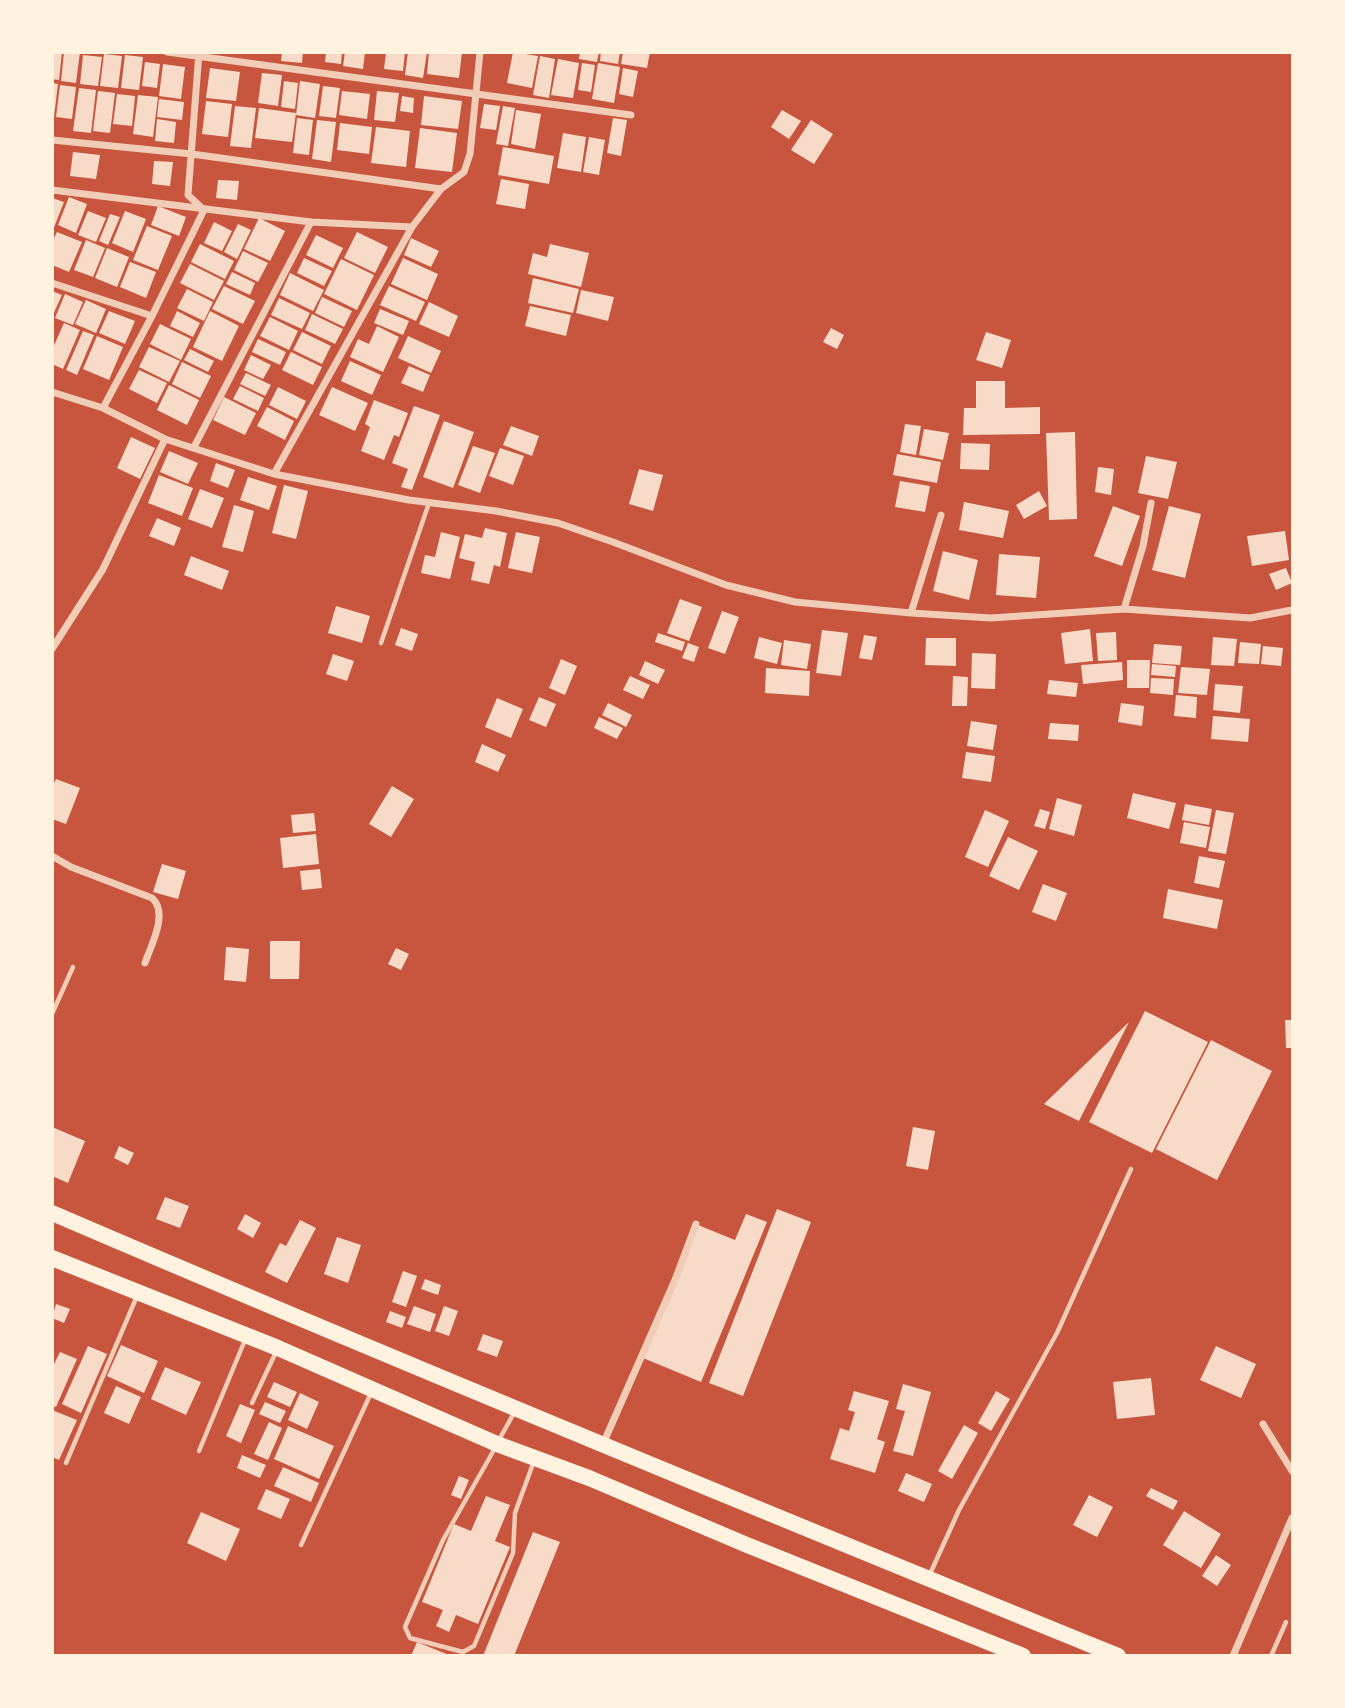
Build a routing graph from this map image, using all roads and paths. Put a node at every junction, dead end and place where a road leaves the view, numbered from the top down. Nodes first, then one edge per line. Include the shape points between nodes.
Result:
1 (167, 52) edge
2 (480, 52) edge
3 (199, 54) edge
4 (475, 96) junction
5 (631, 115) dead end
6 (52, 140) edge
7 (192, 154) junction
8 (441, 189) junction
9 (52, 190) edge
10 (204, 210) junction
11 (311, 222) junction
12 (412, 227) junction
13 (52, 283) edge
14 (152, 316) junction
15 (52, 392) edge
16 (103, 408) junction
17 (165, 439) junction
18 (194, 447) junction
19 (274, 474) junction
20 (429, 503) junction
21 (1151, 503) dead end
22 (941, 515) dead end
23 (1124, 609) junction
24 (1292, 612) edge
25 (911, 613) junction
26 (381, 643) dead end
27 (52, 649) edge
28 (52, 856) edge
29 (145, 963) dead end
30 (72, 967) dead end
31 (52, 1014) edge
32 (1131, 1169) dead end
33 (52, 1213) edge
34 (696, 1224) dead end
35 (52, 1258) edge
36 (138, 1293) junction
37 (246, 1336) junction
38 (278, 1348) junction
39 (373, 1389) junction
40 (252, 1404) dead end
41 (515, 1410) junction
42 (1263, 1424) dead end
43 (497, 1444) junction
44 (603, 1444) junction
45 (199, 1451) dead end
46 (535, 1459) junction
47 (66, 1463) dead end
48 (1293, 1471) edge
49 (1293, 1518) edge
50 (301, 1545) dead end
51 (928, 1578) junction
52 (1286, 1622) dead end
53 (1023, 1656) edge
54 (1118, 1656) edge
55 (1233, 1656) edge
56 (1271, 1656) edge

1 - 3 street
2 - 4 street
3 - 4 street
3 - 7 street
4 - 5 street
4 - 8 street via 464,172
6 - 7 street
7 - 8 street
7 - 10 street via 188,195
8 - 12 street
9 - 10 street
10 - 11 street
10 - 14 street
11 - 12 street
11 - 18 street
12 - 19 street
13 - 14 street
14 - 16 street
15 - 16 street
16 - 17 street
17 - 18 street
17 - 27 street via 103,569
18 - 19 street
19 - 20 street
20 - 25 street via 558,523 726,585 795,602
20 - 26 lane
21 - 23 street
22 - 25 street
23 - 24 street via 1250,618
23 - 25 street via 991,618
28 - 29 street via 157,903 160,916
30 - 31 lane
32 - 51 lane via 1057,1333 959,1510
33 - 41 highway
34 - 44 street
35 - 36 highway
36 - 37 highway
36 - 47 lane
37 - 38 highway
37 - 45 lane
38 - 39 highway
38 - 40 lane
39 - 43 highway
39 - 50 lane
41 - 43 lane
41 - 44 highway
42 - 48 street
43 - 46 highway
43 - 46 lane via 443,1540 405,1627 410,1638 463,1652 474,1646 513,1553 515,1513
44 - 51 highway
46 - 53 highway
49 - 55 street
51 - 54 highway
52 - 56 lane

